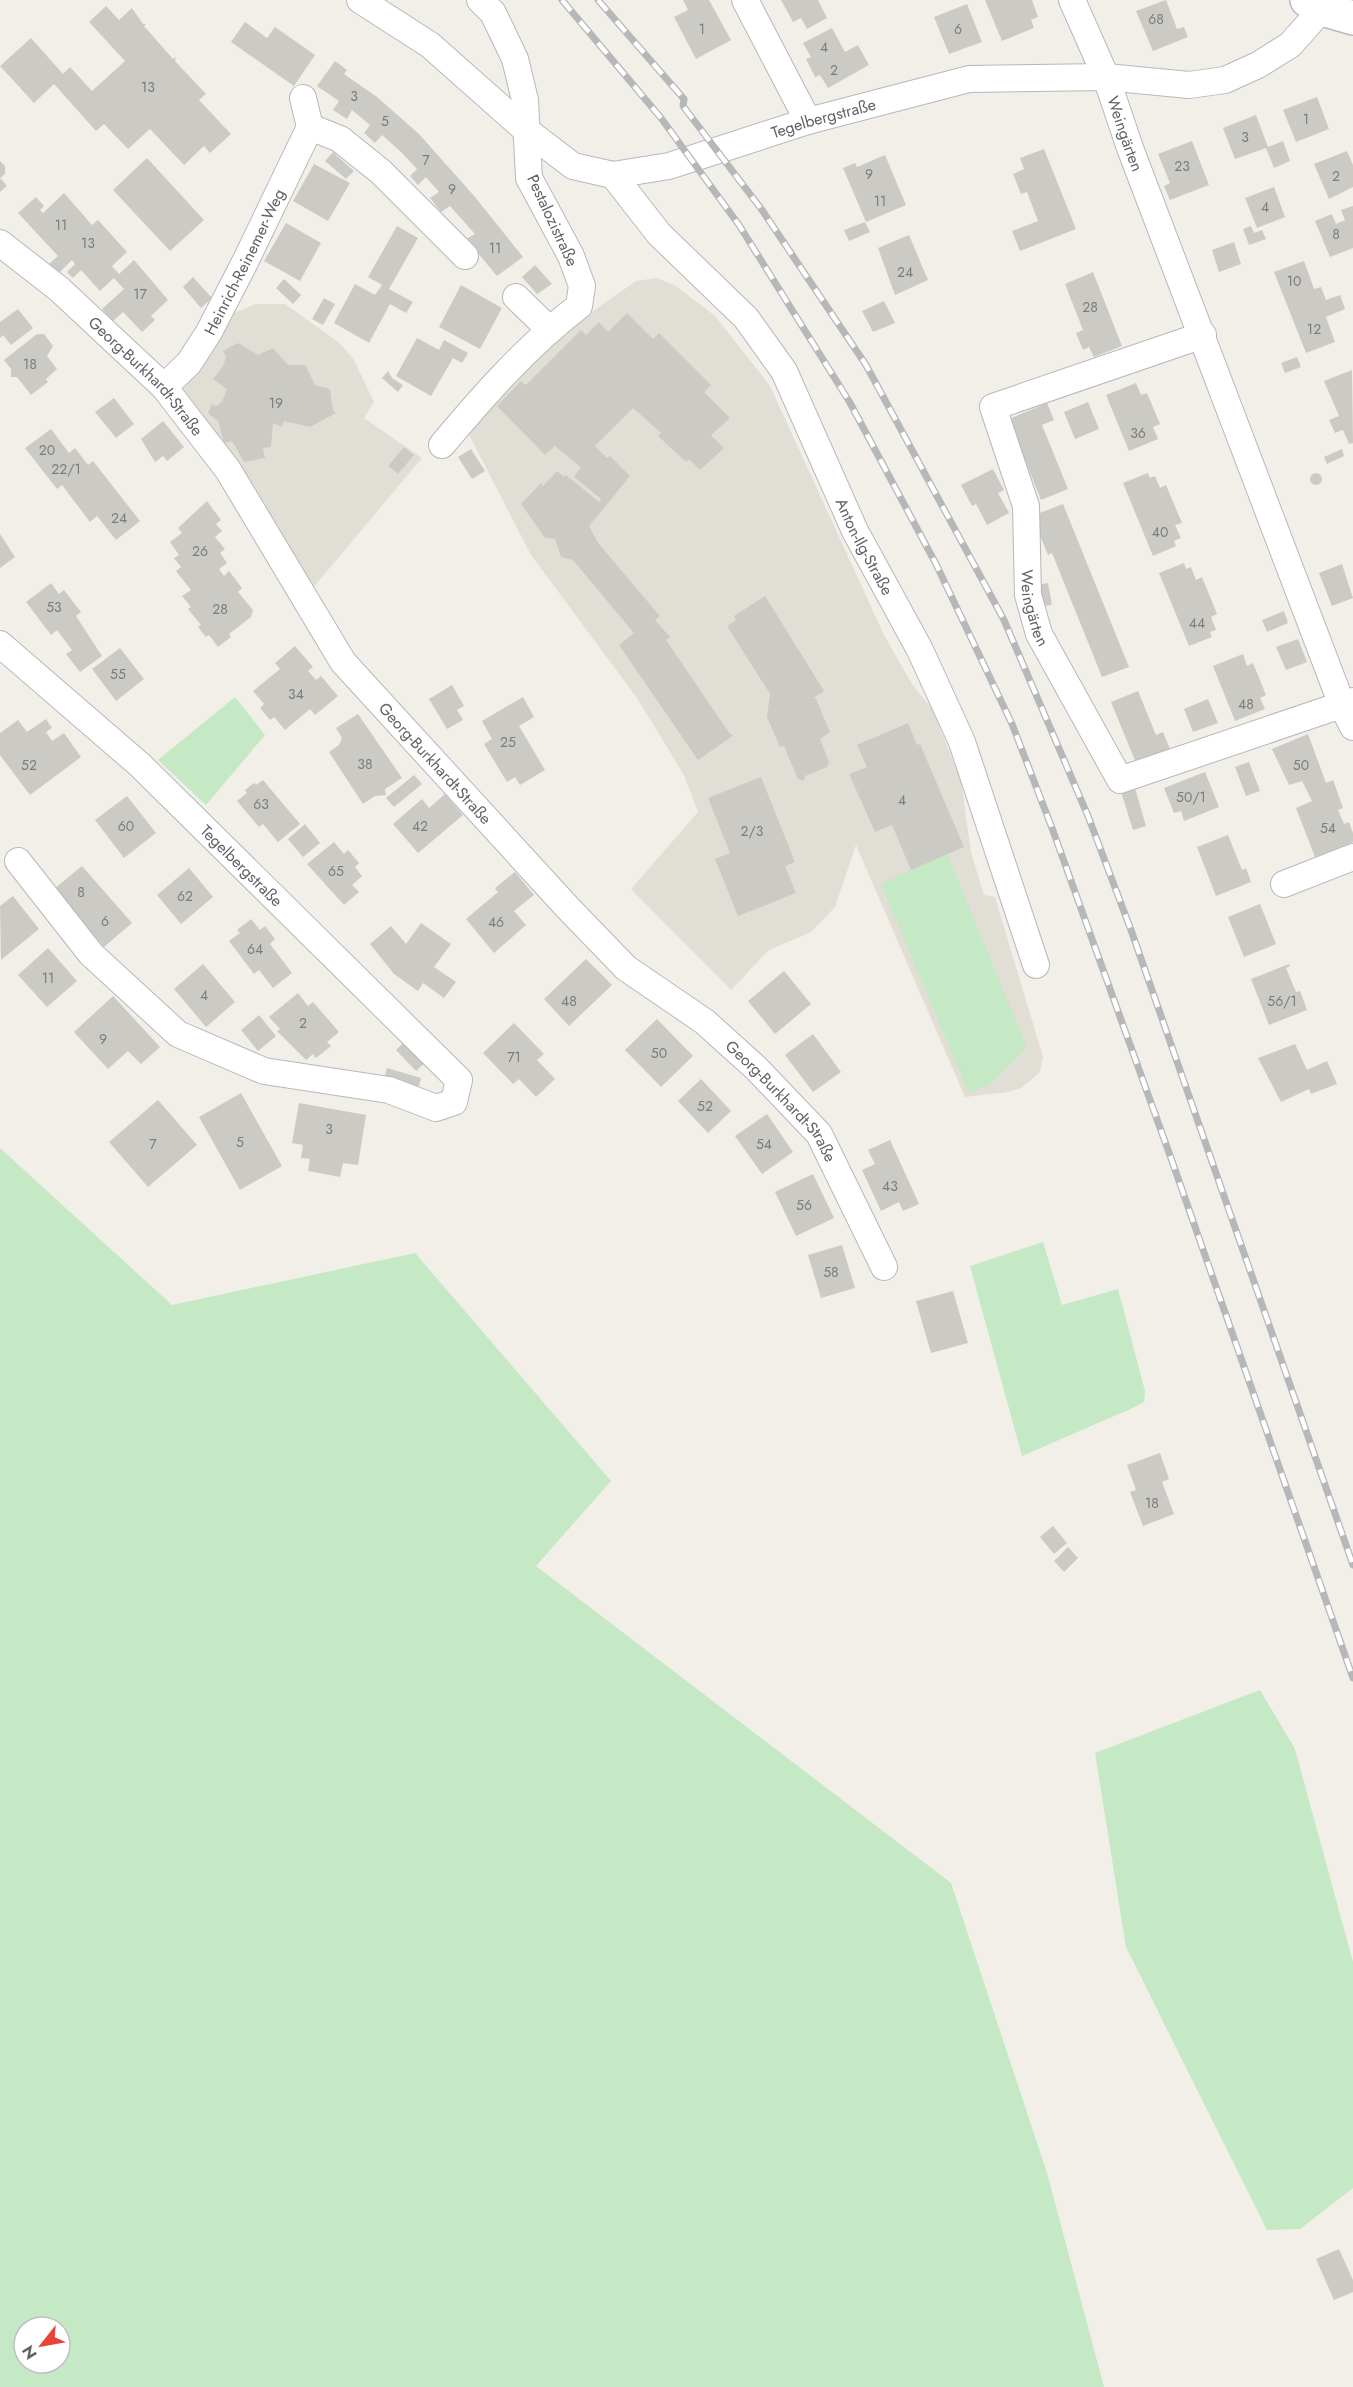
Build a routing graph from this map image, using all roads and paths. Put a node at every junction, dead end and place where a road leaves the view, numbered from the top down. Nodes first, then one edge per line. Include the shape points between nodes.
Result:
1 (360, 0) edge
2 (480, 0) edge
3 (744, 0) edge
4 (1072, 0) edge
5 (1314, 4) edge
6 (1353, 18) edge
7 (1106, 77) junction
8 (303, 98) dead end
9 (808, 121) junction
10 (310, 127) junction
11 (526, 130) junction
12 (614, 175) junction
13 (0, 243) edge
14 (465, 256) dead end
15 (516, 297) dead end
16 (549, 329) junction
17 (1203, 335) junction
18 (164, 387) junction
19 (442, 445) dead end
20 (0, 644) edge
21 (1349, 711) edge
22 (1353, 857) edge
23 (18, 861) dead end
24 (1284, 884) dead end
25 (1036, 965) dead end
26 (884, 1267) dead end

1 - 11 street, Tegelbergstraße via 430,45
2 - 11 street, Pestalozistraße via 493,13 515,59 525,100
3 - 9 street
4 - 7 street, Weingärten
5 - 6 main road
5 - 7 street, Tegelbergstraße via 1290,45 1225,80 1189,85
7 - 9 street, Tegelbergstraße via 969,79
7 - 17 street, Weingärten
8 - 10 street
9 - 12 street, Tegelbergstraße via 669,166
10 - 14 street via 340,139 381,172
10 - 18 street, Heinrich-Reinemer-Weg via 209,332 189,363
11 - 12 street, Tegelbergstraße via 573,166
11 - 16 street, Pestalozistraße via 530,178 571,256 582,286 579,306
12 - 25 street, Anton-Ilg-Straße via 659,234 746,318 784,371 855,531 920,650 962,742
13 - 18 street, Georg-Burkhardt-Straße via 59,289
15 - 16 street
16 - 19 street, Pestalozistraße via 483,395
17 - 21 street, Weingärten
17 - 21 street, Weingärten via 993,407 1026,506 1028,595 1039,634 1120,780
18 - 26 street, Georg-Burkhardt-Straße via 228,470 343,662 626,968 705,1022 819,1134
20 - 23 street, Tegelbergstraße via 140,765 459,1080 454,1102 436,1108 388,1090 264,1071 178,1034 91,954
22 - 24 street

